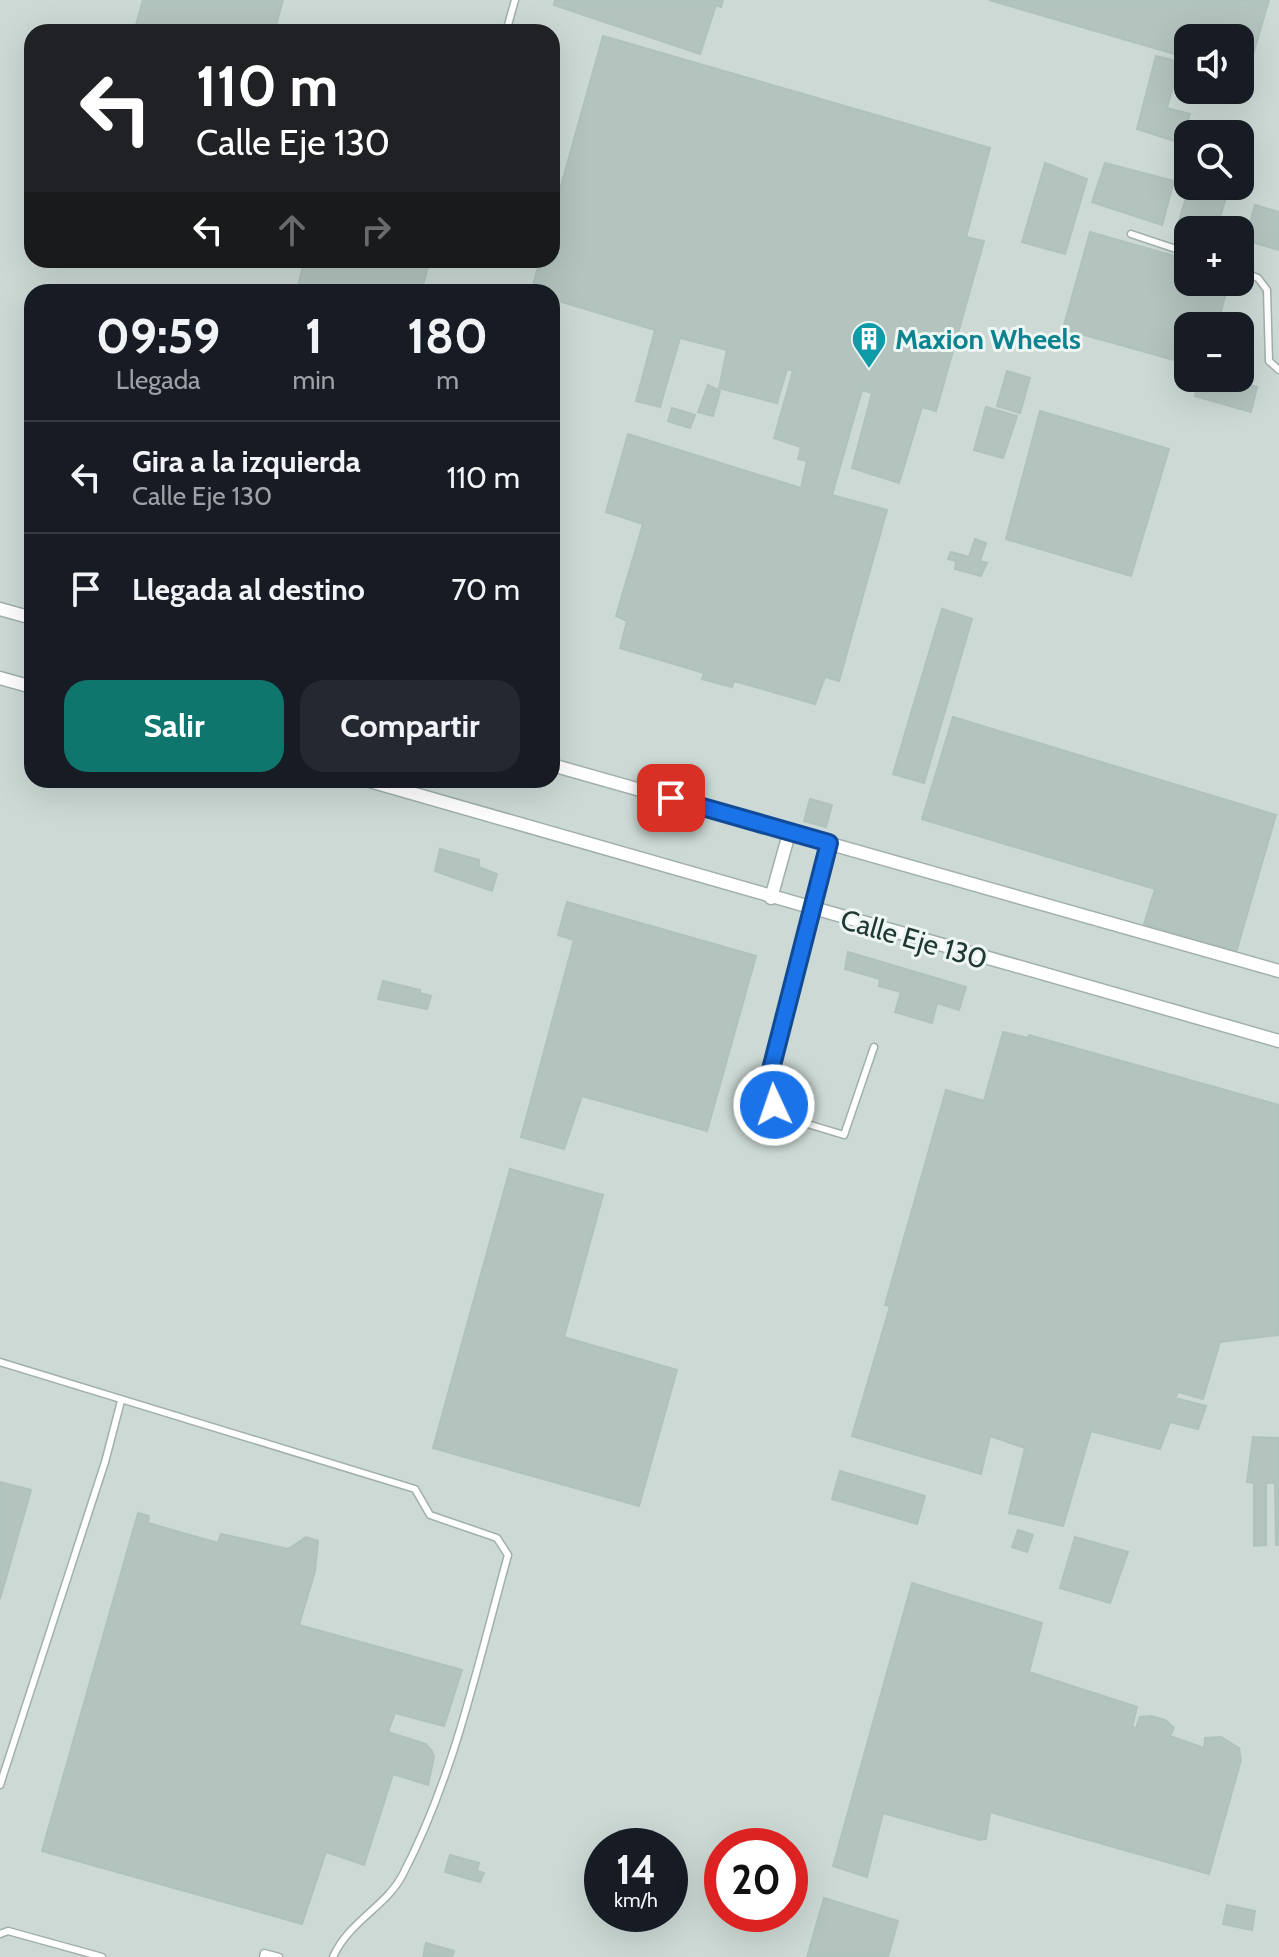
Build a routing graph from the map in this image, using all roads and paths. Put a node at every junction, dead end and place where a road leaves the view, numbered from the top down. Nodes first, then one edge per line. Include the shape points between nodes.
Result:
1 (515, 0) edge
2 (508, 24) edge
3 (1131, 234) dead end
4 (1174, 248) edge
5 (1254, 276) edge
6 (1279, 370) edge
7 (0, 609) edge
8 (24, 616) edge
9 (0, 678) edge
10 (24, 685) edge
11 (560, 767) edge
12 (393, 788) edge
13 (790, 830) junction
14 (829, 843) junction
15 (771, 898) junction
16 (811, 909) junction
17 (1279, 971) edge
18 (1279, 1041) edge
19 (874, 1047) dead end
20 (0, 1362) edge
21 (121, 1401) junction
22 (0, 1785) edge
23 (0, 1934) edge
24 (102, 1957) edge
25 (263, 1957) edge
26 (279, 1957) edge
27 (333, 1957) edge

1 - 2 lane
3 - 4 lane
5 - 6 lane via 1267,290 1269,361
7 - 8 street
9 - 10 street
11 - 13 street
12 - 15 street, Calle Eje 130
13 - 14 street
13 - 15 street
14 - 16 street
14 - 17 street
15 - 16 street, Calle Eje 130
16 - 18 street, Calle Eje 130
16 - 19 lane via 768,1081 774,1105 801,1122 844,1135
20 - 21 lane
21 - 22 lane
21 - 27 lane via 415,1489 430,1515 497,1538 508,1555 448,1772 402,1878 342,1937
23 - 24 lane via 8,1931
25 - 26 lane

